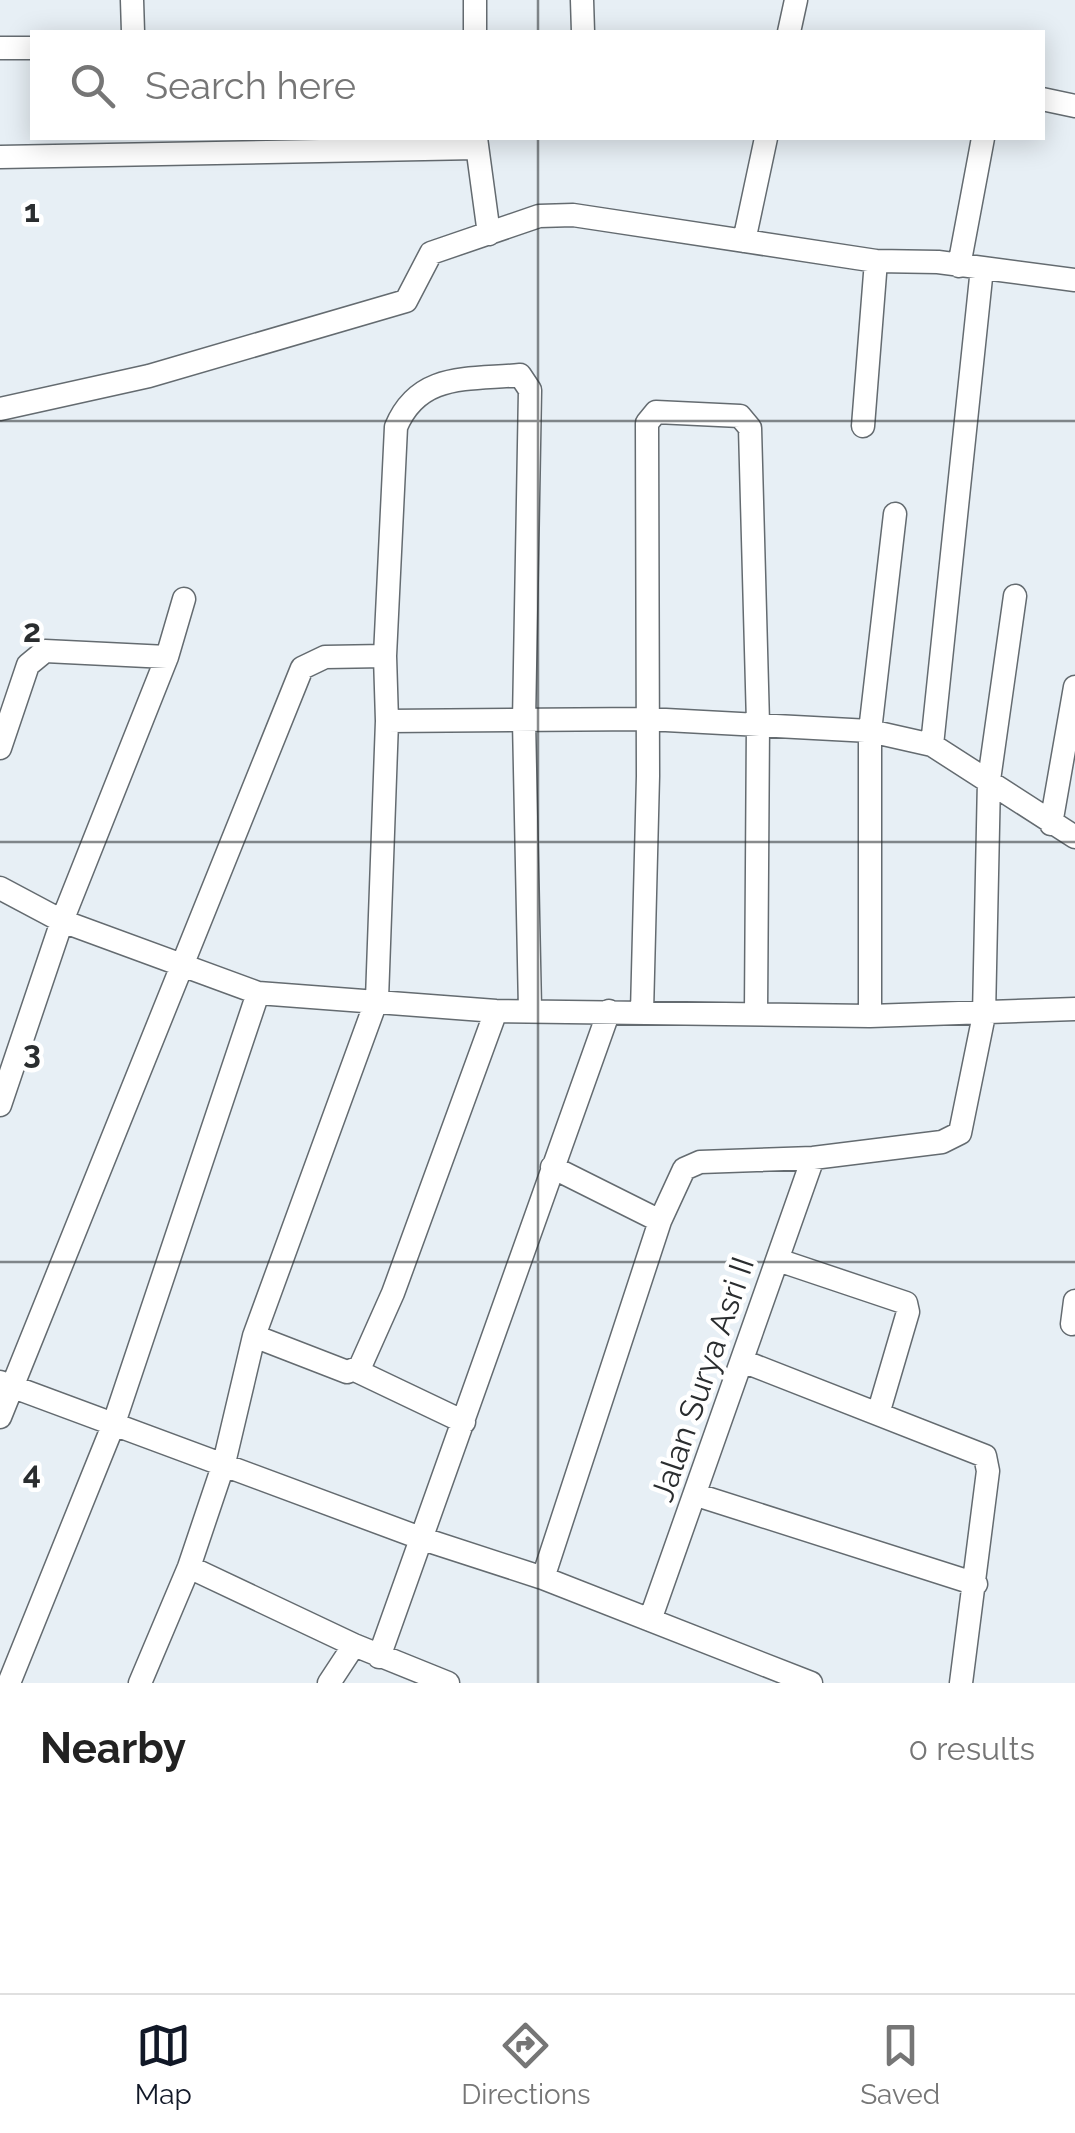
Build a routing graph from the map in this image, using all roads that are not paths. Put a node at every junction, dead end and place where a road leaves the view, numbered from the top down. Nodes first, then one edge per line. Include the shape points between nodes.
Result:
1 (132, 0) edge
2 (475, 0) edge
3 (582, 0) edge
4 (796, 0) edge
5 (132, 30) edge
6 (475, 30) edge
7 (582, 30) edge
8 (789, 30) edge
9 (0, 48) edge
10 (30, 48) edge
11 (1045, 100) edge
12 (1075, 106) edge
13 (766, 140) edge
14 (983, 140) edge
15 (476, 143) edge
16 (135, 146) edge
17 (0, 157) edge
18 (489, 234) junction
19 (744, 242) junction
20 (876, 261) junction
21 (971, 267) junction
22 (1075, 280) edge
23 (0, 409) edge
24 (863, 426) dead end
25 (894, 514) dead end
26 (1015, 596) dead end
27 (184, 599) dead end
28 (385, 656) junction
29 (168, 657) junction
30 (1075, 687) edge
31 (646, 719) junction
32 (387, 721) junction
33 (524, 721) junction
34 (758, 723) junction
35 (870, 731) junction
36 (932, 746) junction
37 (0, 748) edge
38 (989, 780) junction
39 (1051, 824) junction
40 (1075, 836) edge
41 (0, 888) edge
42 (62, 921) junction
43 (184, 964) junction
44 (258, 993) junction
45 (377, 999) junction
46 (530, 1009) junction
47 (1075, 1009) edge
48 (609, 1010) junction
49 (496, 1011) junction
50 (642, 1012) junction
51 (756, 1012) junction
52 (984, 1015) junction
53 (870, 1016) junction
54 (0, 1106) edge
55 (813, 1158) junction
56 (552, 1167) junction
57 (660, 1221) junction
58 (778, 1260) junction
59 (254, 1336) junction
60 (745, 1362) junction
61 (357, 1371) junction
62 (6, 1384) edge
63 (878, 1414) junction
64 (0, 1417) edge
65 (464, 1422) junction
66 (114, 1423) junction
67 (224, 1463) junction
68 (697, 1495) junction
69 (422, 1540) junction
70 (188, 1567) junction
71 (544, 1578) junction
72 (976, 1584) junction
73 (650, 1620) junction
74 (354, 1645) junction
75 (379, 1656) junction
76 (147, 1681) edge
77 (9, 1683) edge
78 (329, 1683) edge
79 (448, 1683) edge
80 (811, 1683) edge
81 (961, 1683) edge

1 - 5 street
2 - 6 street
3 - 7 street
4 - 8 street
9 - 10 street
11 - 12 street
13 - 19 street
14 - 21 street
15 - 16 street
15 - 18 street
16 - 17 street
18 - 19 street via 539,216 573,215
18 - 23 street via 431,253 402,303 149,376
19 - 20 street
20 - 21 street
20 - 24 street
21 - 22 street
21 - 36 street
25 - 35 street
26 - 38 street
27 - 29 street
28 - 32 street
28 - 33 street via 393,445 404,409 442,382 520,375 530,390
28 - 43 street via 325,657 302,668
29 - 37 street via 45,651 28,665
29 - 42 street
30 - 39 street
31 - 33 street
31 - 34 street
31 - 34 street via 647,423 656,412 740,416 750,424
31 - 50 street
32 - 33 street
32 - 45 street
33 - 46 street
34 - 35 street
34 - 51 street
35 - 36 street
35 - 53 street
36 - 38 street
38 - 39 street
38 - 52 street
39 - 40 street
41 - 42 street
42 - 43 street
42 - 54 street
43 - 44 street
43 - 62 street
44 - 45 street
44 - 66 street
45 - 49 street
45 - 59 street
46 - 48 street
46 - 49 street
47 - 52 street
48 - 50 street
48 - 56 street
49 - 61 street via 394,1293
50 - 51 street
51 - 53 street
52 - 53 street
52 - 55 street via 963,1127 955,1138
55 - 57 street via 700,1162 684,1169
55 - 58 street, Jalan Surya Asri II
56 - 57 street
56 - 65 street
57 - 71 street
58 - 60 street, Jalan Surya Asri II
58 - 63 street via 906,1303
59 - 61 street
59 - 67 street
60 - 63 street
60 - 68 street, Jalan Surya Asri II
61 - 65 street
62 - 64 street
62 - 66 street
63 - 72 street via 985,1456
65 - 69 street
66 - 67 street
66 - 77 street
67 - 69 street
67 - 70 street
68 - 72 street
68 - 73 street, Jalan Surya Asri II
69 - 71 street
69 - 75 street
70 - 74 street
70 - 76 street
71 - 73 street
72 - 81 street
73 - 80 street
74 - 75 street
74 - 78 street
75 - 79 street

